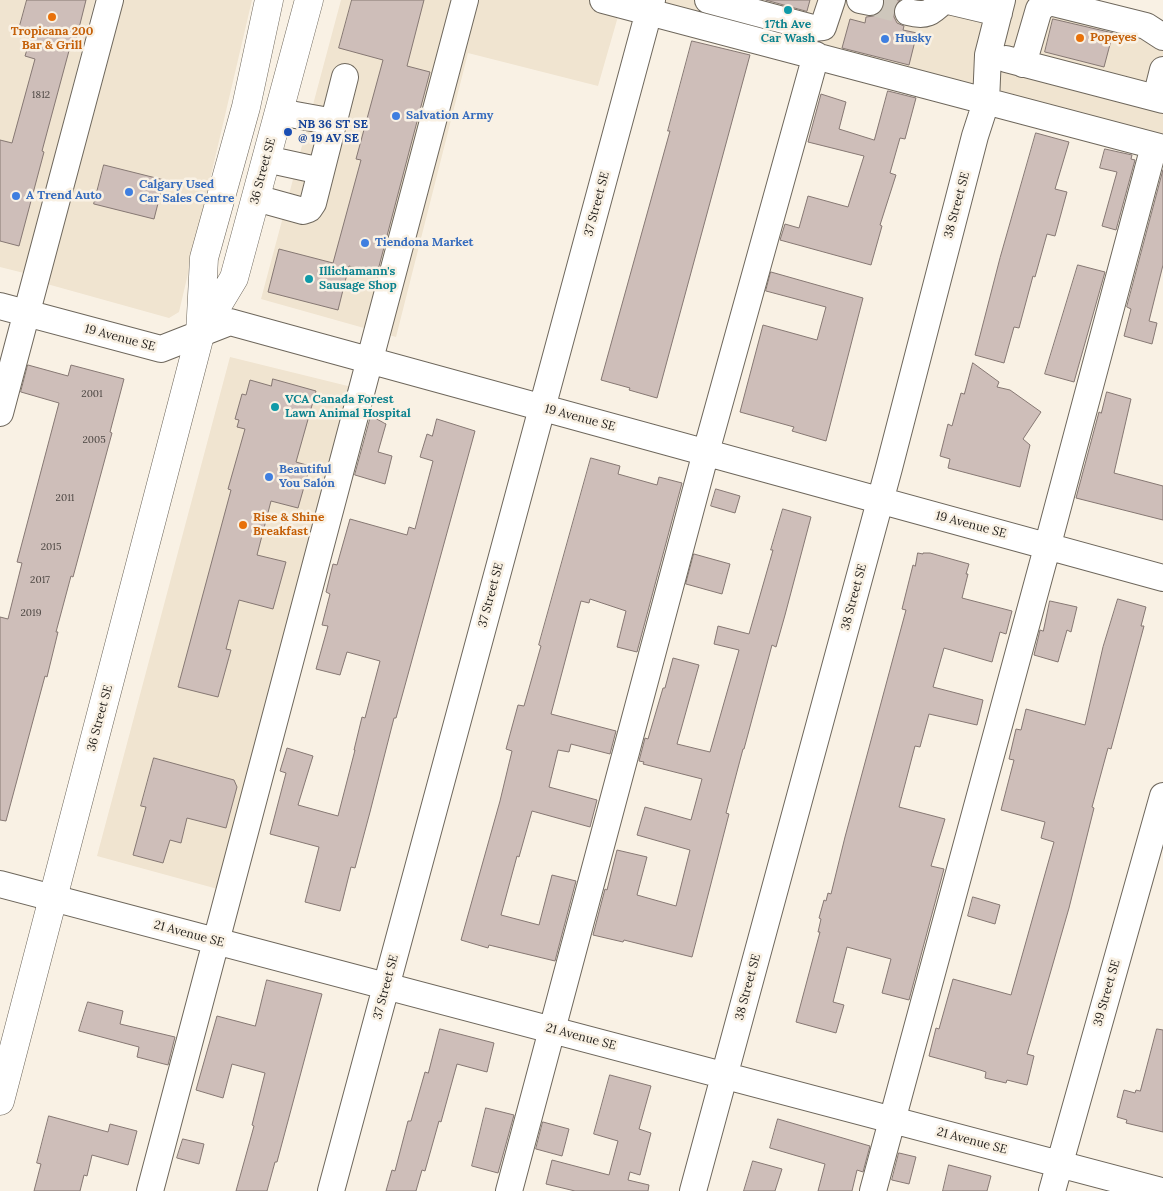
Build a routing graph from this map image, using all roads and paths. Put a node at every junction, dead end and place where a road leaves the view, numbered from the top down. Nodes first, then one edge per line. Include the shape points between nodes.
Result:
1 (110, 0) edge
2 (269, 0) edge
3 (309, 0) edge
4 (465, 0) edge
5 (603, 0) edge
6 (708, 0) edge
7 (832, 0) edge
8 (944, 0) edge
9 (650, 6) edge
10 (1001, 6) edge
11 (908, 12) tunnel mouth
12 (1163, 37) edge
13 (988, 55) junction
14 (816, 56) junction
15 (1023, 64) junction
16 (1163, 70) edge
17 (345, 77) dead end
18 (1160, 99) edge
19 (986, 102) junction
20 (279, 112) junction
21 (334, 122) junction
22 (1158, 147) edge
23 (266, 159) junction
24 (321, 171) junction
25 (256, 198) junction
26 (0, 306) edge
27 (27, 313) junction
28 (200, 334) junction
29 (370, 360) junction
30 (542, 408) junction
31 (0, 413) edge
32 (706, 452) junction
33 (880, 500) junction
34 (1047, 546) junction
35 (1163, 578) edge
36 (1163, 796) edge
37 (0, 884) edge
38 (53, 898) junction
39 (216, 941) junction
40 (386, 986) junction
41 (552, 1030) junction
42 (724, 1075) junction
43 (0, 1101) edge
44 (893, 1119) junction
45 (1059, 1164) junction
46 (150, 1191) edge
47 (331, 1191) edge
48 (509, 1191) edge
49 (693, 1191) edge
50 (873, 1191) edge
51 (1052, 1191) edge
52 (1161, 1191) edge

1 - 27 street
2 - 28 main road, 36 Street SE via 246,106 204,258
3 - 20 main road, 36 Street SE
4 - 29 street
5 - 9 street
6 - 7 street via 813,28 823,27
8 - 10 street
8 - 11 street via 925,14
9 - 14 street
9 - 30 street, 37 Street SE
10 - 13 street, 38 Street SE
12 - 15 street via 1146,26 1049,2 1039,9
13 - 15 street
13 - 19 street, 38 Street SE
14 - 19 street
14 - 32 street
15 - 18 street
16 - 18 street
17 - 21 street
19 - 22 street
19 - 33 street, 38 Street SE
20 - 21 street
20 - 23 main road, 36 Street SE
21 - 24 street
22 - 34 street
23 - 24 street
23 - 25 main road, 36 Street SE
24 - 25 street via 309,209 303,211
25 - 28 main road, 36 Street SE via 234,278
26 - 27 street, 19 Avenue SE
27 - 28 street, 19 Avenue SE via 160,349
27 - 31 street
28 - 29 street, 19 Avenue SE via 230,322
28 - 38 main road, 36 Street SE
29 - 30 street, 19 Avenue SE
29 - 39 street
30 - 32 street, 19 Avenue SE
30 - 40 street, 37 Street SE
32 - 33 street, 19 Avenue SE
32 - 41 street
33 - 34 street, 19 Avenue SE
33 - 42 street, 38 Street SE
34 - 35 street, 19 Avenue SE
34 - 44 street
36 - 45 street, 39 Street SE
37 - 38 street, 21 Avenue SE
38 - 39 street, 21 Avenue SE
38 - 43 main road, 36 Street SE
39 - 40 street, 21 Avenue SE
39 - 46 street
40 - 41 street, 21 Avenue SE
40 - 47 street, 37 Street SE
41 - 42 street, 21 Avenue SE
41 - 48 street
42 - 44 street, 21 Avenue SE
42 - 49 street, 38 Street SE
44 - 45 street, 21 Avenue SE
44 - 50 street
45 - 51 street, 39 Street SE
45 - 52 street, 21 Avenue SE

